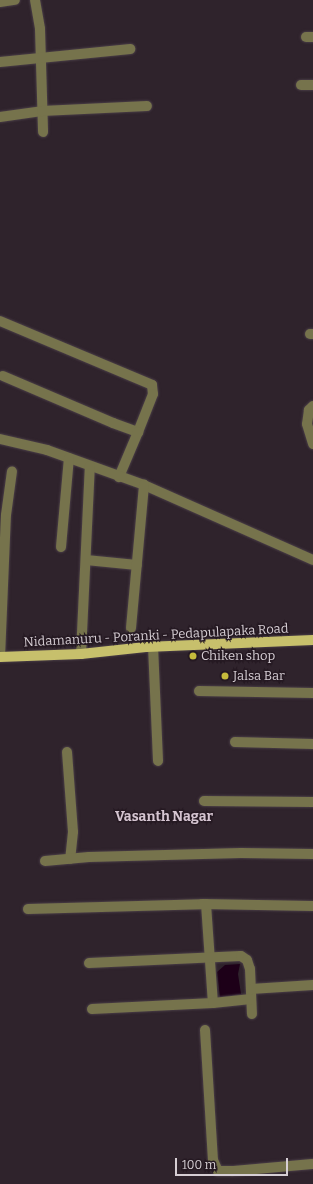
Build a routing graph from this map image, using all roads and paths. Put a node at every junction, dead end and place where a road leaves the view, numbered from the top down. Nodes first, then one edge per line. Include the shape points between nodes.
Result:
1 (15, 0) edge
2 (35, 0) edge
3 (0, 2) edge
4 (130, 49) dead end
5 (40, 58) junction
6 (0, 62) edge
7 (301, 85) dead end
8 (313, 85) edge
9 (147, 106) dead end
10 (42, 111) junction
11 (0, 117) edge
12 (44, 132) dead end
13 (0, 322) edge
14 (3, 376) dead end
15 (313, 406) edge
16 (138, 432) junction
17 (0, 439) edge
18 (313, 444) edge
19 (69, 458) junction
20 (90, 466) junction
21 (12, 471) dead end
22 (119, 477) junction
23 (144, 485) junction
24 (3, 514) edge
25 (61, 547) dead end
26 (86, 560) junction
27 (313, 560) edge
28 (137, 565) junction
29 (2, 573) edge
30 (131, 628) dead end
31 (313, 640) edge
32 (153, 646) junction
33 (81, 654) junction
34 (0, 657) edge
35 (198, 691) dead end
36 (313, 693) edge
37 (235, 742) dead end
38 (313, 744) edge
39 (67, 752) dead end
40 (158, 761) dead end
41 (204, 801) dead end
42 (313, 802) edge
43 (313, 854) edge
44 (70, 859) junction
45 (45, 861) dead end
46 (206, 904) junction
47 (313, 906) edge
48 (28, 909) dead end
49 (211, 957) junction
50 (89, 963) dead end
51 (313, 985) edge
52 (251, 994) junction
53 (213, 1003) junction
54 (92, 1009) dead end
55 (252, 1014) dead end
56 (205, 1030) dead end
57 (313, 1164) edge

1 - 3 street
2 - 5 street via 40,29
4 - 5 street
5 - 6 street
5 - 10 street
7 - 8 street
9 - 10 street
10 - 11 street
10 - 12 street
13 - 16 street via 152,385 154,394
14 - 16 street
15 - 18 street via 309,410 307,424
16 - 22 street
17 - 19 street via 34,446
19 - 20 street
19 - 25 street
20 - 22 street
20 - 26 street
21 - 24 street
22 - 23 street
23 - 27 street
23 - 28 street
24 - 29 street
26 - 28 street
26 - 33 street
28 - 30 street
29 - 34 street
31 - 32 main road, Nidamanuru - Poranki - Pedapulapaka Road
32 - 33 main road, Nidamanuru - Poranki - Pedapulapaka Road
32 - 40 street
33 - 34 main road, Nidamanuru - Poranki - Pedapulapaka Road
35 - 36 street
37 - 38 street
39 - 44 street via 73,832
41 - 42 street
43 - 44 street via 241,853
44 - 45 street
46 - 47 street
46 - 48 street
46 - 49 street
49 - 50 street
49 - 52 street via 246,958 250,969
49 - 53 street
51 - 52 street
52 - 53 street
52 - 55 street
53 - 54 street
56 - 57 street via 213,1160 218,1170 233,1172

